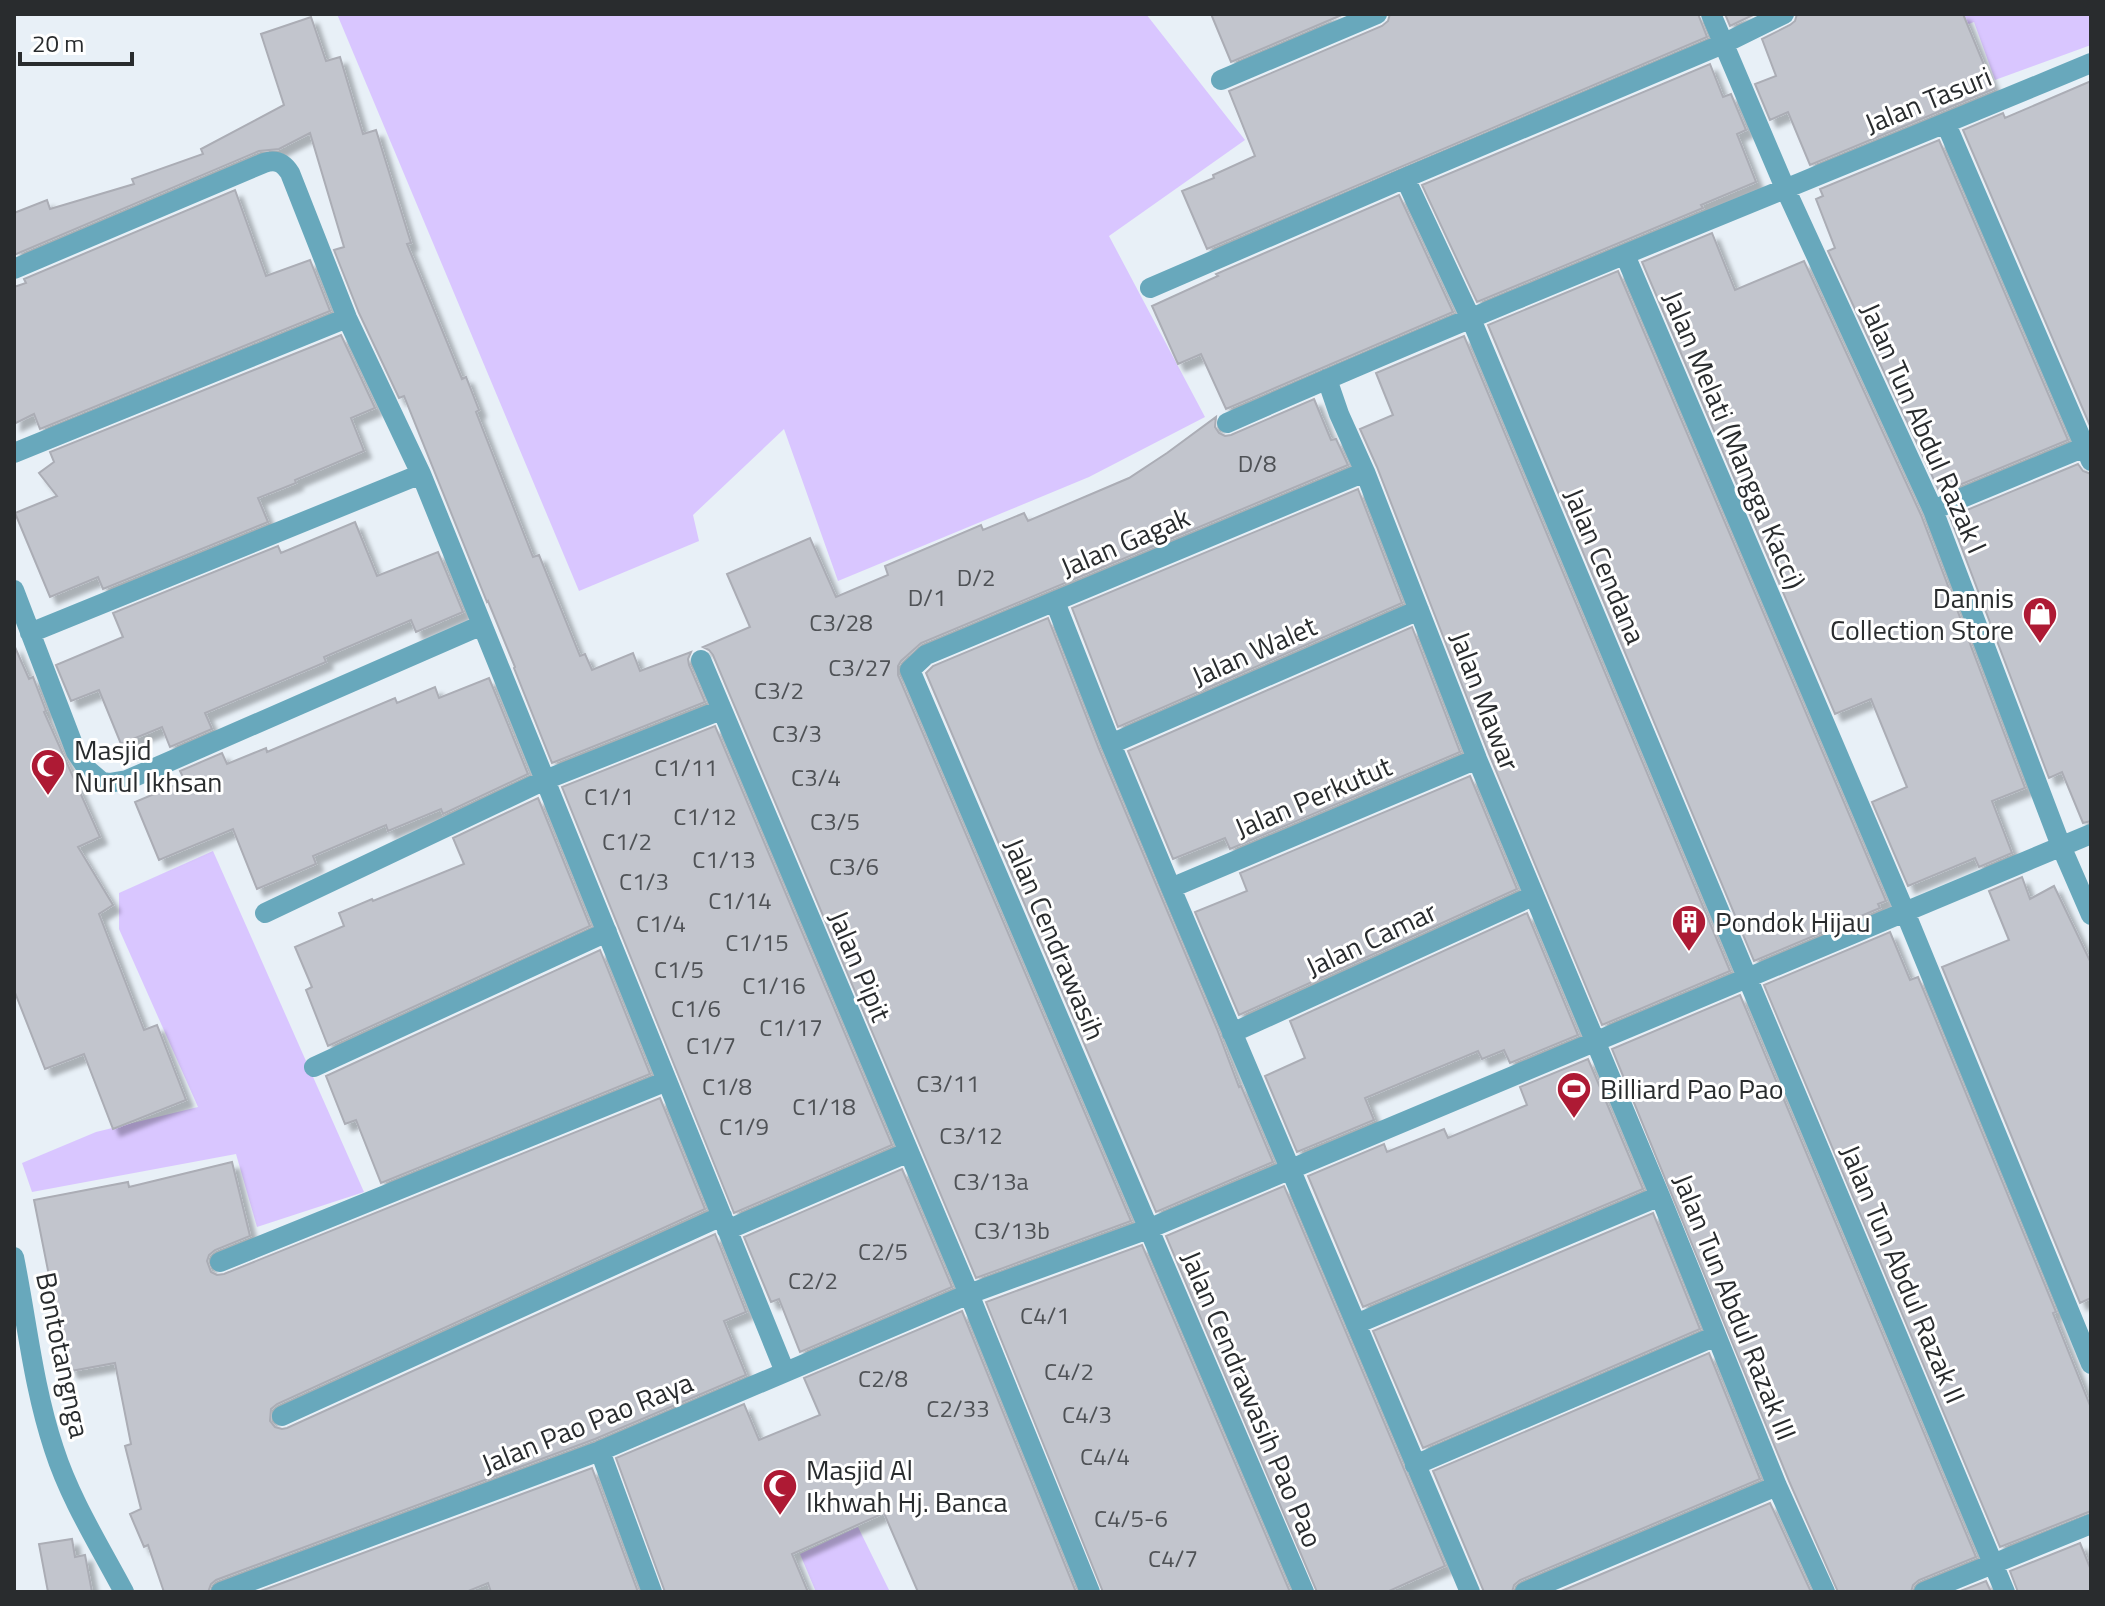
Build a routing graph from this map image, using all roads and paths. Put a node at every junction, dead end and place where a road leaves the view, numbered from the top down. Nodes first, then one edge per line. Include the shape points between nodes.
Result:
1 (1711, 14) edge
2 (1784, 14) edge
3 (1367, 16) edge
4 (1723, 44) junction
5 (2091, 63) edge
6 (1221, 80) dead end
7 (1946, 124) junction
8 (1405, 178) junction
9 (1785, 188) junction
10 (1625, 255) junction
11 (14, 269) edge
12 (1150, 288) dead end
13 (347, 318) junction
14 (1471, 319) junction
15 (1327, 379) junction
16 (1227, 423) dead end
17 (14, 453) edge
18 (2088, 454) edge
19 (1365, 472) junction
20 (421, 474) junction
21 (1933, 510) junction
22 (14, 590) edge
23 (1055, 602) junction
24 (1419, 610) junction
25 (482, 625) junction
26 (30, 633) junction
27 (701, 660) dead end
28 (910, 670) joint
29 (721, 710) junction
30 (1111, 744) junction
31 (1477, 759) junction
32 (545, 780) junction
33 (2091, 834) edge
34 (2061, 846) junction
35 (1171, 888) junction
36 (1533, 896) junction
37 (1905, 912) junction
38 (265, 913) dead end
39 (2091, 915) edge
40 (607, 932) junction
41 (1748, 978) junction
42 (1232, 1033) junction
43 (1595, 1042) junction
44 (314, 1067) dead end
45 (667, 1081) junction
46 (909, 1152) junction
47 (1291, 1170) junction
48 (1660, 1196) junction
49 (725, 1223) junction
50 (1148, 1229) junction
51 (14, 1257) edge
52 (220, 1262) dead end
53 (969, 1294) junction
54 (1356, 1324) junction
55 (1716, 1336) junction
56 (2091, 1364) edge
57 (785, 1372) junction
58 (282, 1416) dead end
59 (600, 1451) junction
60 (1415, 1465) junction
61 (1777, 1486) junction
62 (2091, 1524) edge
63 (1994, 1564) junction
64 (646, 1590) edge
65 (124, 1592) edge
66 (221, 1592) edge
67 (1090, 1592) edge
68 (1304, 1592) edge
69 (1470, 1592) edge
70 (1525, 1592) edge
71 (1825, 1592) edge
72 (1924, 1592) edge
73 (2005, 1592) edge

1 - 4 street, Jalan Tun Abdul Razak I
2 - 4 street
3 - 6 street
4 - 8 street
4 - 9 street, Jalan Tun Abdul Razak I
5 - 7 street, Jalan Tasuri
7 - 9 street, Jalan Tasuri
7 - 18 street
8 - 12 street
8 - 14 street, Jalan Cendana
9 - 10 street, Jalan Tasuri
9 - 21 street, Jalan Tun Abdul Razak I
10 - 14 street, Jalan Tasuri
10 - 37 street, Jalan Melati (Mangga Kacci)
11 - 13 street via 277,161 290,173
13 - 17 street
13 - 20 street
14 - 15 street, Jalan Tasuri
14 - 41 street, Jalan Cendana
15 - 16 street, Jalan Tasuri
15 - 19 street, Jalan Mawar
18 - 21 street
19 - 23 street, Jalan Gagak
19 - 24 street, Jalan Mawar
20 - 25 street
20 - 26 street
21 - 34 street, Jalan Tun Abdul Razak I
22 - 26 street
23 - 28 street, Jalan Gagak via 926,655
23 - 30 street
24 - 30 street, Jalan Walet
24 - 31 street, Jalan Mawar
25 - 26 street via 127,780 109,783 93,776 76,752
25 - 32 street
27 - 29 street, Jalan Pipit
28 - 50 street, Jalan Cendrawasih
29 - 32 street
29 - 46 street, Jalan Pipit
30 - 35 street
31 - 35 street, Jalan Perkutut
31 - 36 street, Jalan Mawar
32 - 38 street
32 - 40 street
33 - 34 street, Jalan Pao Pao Raya
34 - 37 street, Jalan Pao Pao Raya
34 - 39 street, Jalan Tun Abdul Razak I
35 - 42 street
36 - 42 street, Jalan Camar
36 - 43 street, Jalan Mawar
37 - 41 street, Jalan Pao Pao Raya
37 - 56 street, Jalan Melati (Mangga Kacci)
40 - 44 street
40 - 45 street
41 - 43 street, Jalan Pao Pao Raya
41 - 63 street, Jalan Tun Abdul Razak II
42 - 47 street
43 - 47 street, Jalan Pao Pao Raya
43 - 48 street, Jalan Tun Abdul Razak III
45 - 49 street
45 - 52 street
46 - 49 street
46 - 53 street, Jalan Pipit
47 - 50 street, Jalan Pao Pao Raya
47 - 54 street
48 - 54 street
48 - 55 street, Jalan Tun Abdul Razak III
49 - 57 street
49 - 58 street
50 - 53 street, Jalan Pao Pao Raya
50 - 68 street, Jalan Cendrawasih Pao Pao
51 - 65 street, Bontotangnga via 32,1368 54,1449 69,1489
53 - 57 street, Jalan Pao Pao Raya
53 - 67 street, Jalan Pipit
54 - 60 street
55 - 60 street
55 - 61 street, Jalan Tun Abdul Razak III
57 - 59 street, Jalan Pao Pao Raya
59 - 64 street
59 - 66 street, Jalan Pao Pao Raya
60 - 69 street
61 - 70 street
61 - 71 street, Jalan Tun Abdul Razak III
62 - 63 street
63 - 72 street
63 - 73 street, Jalan Tun Abdul Razak II

